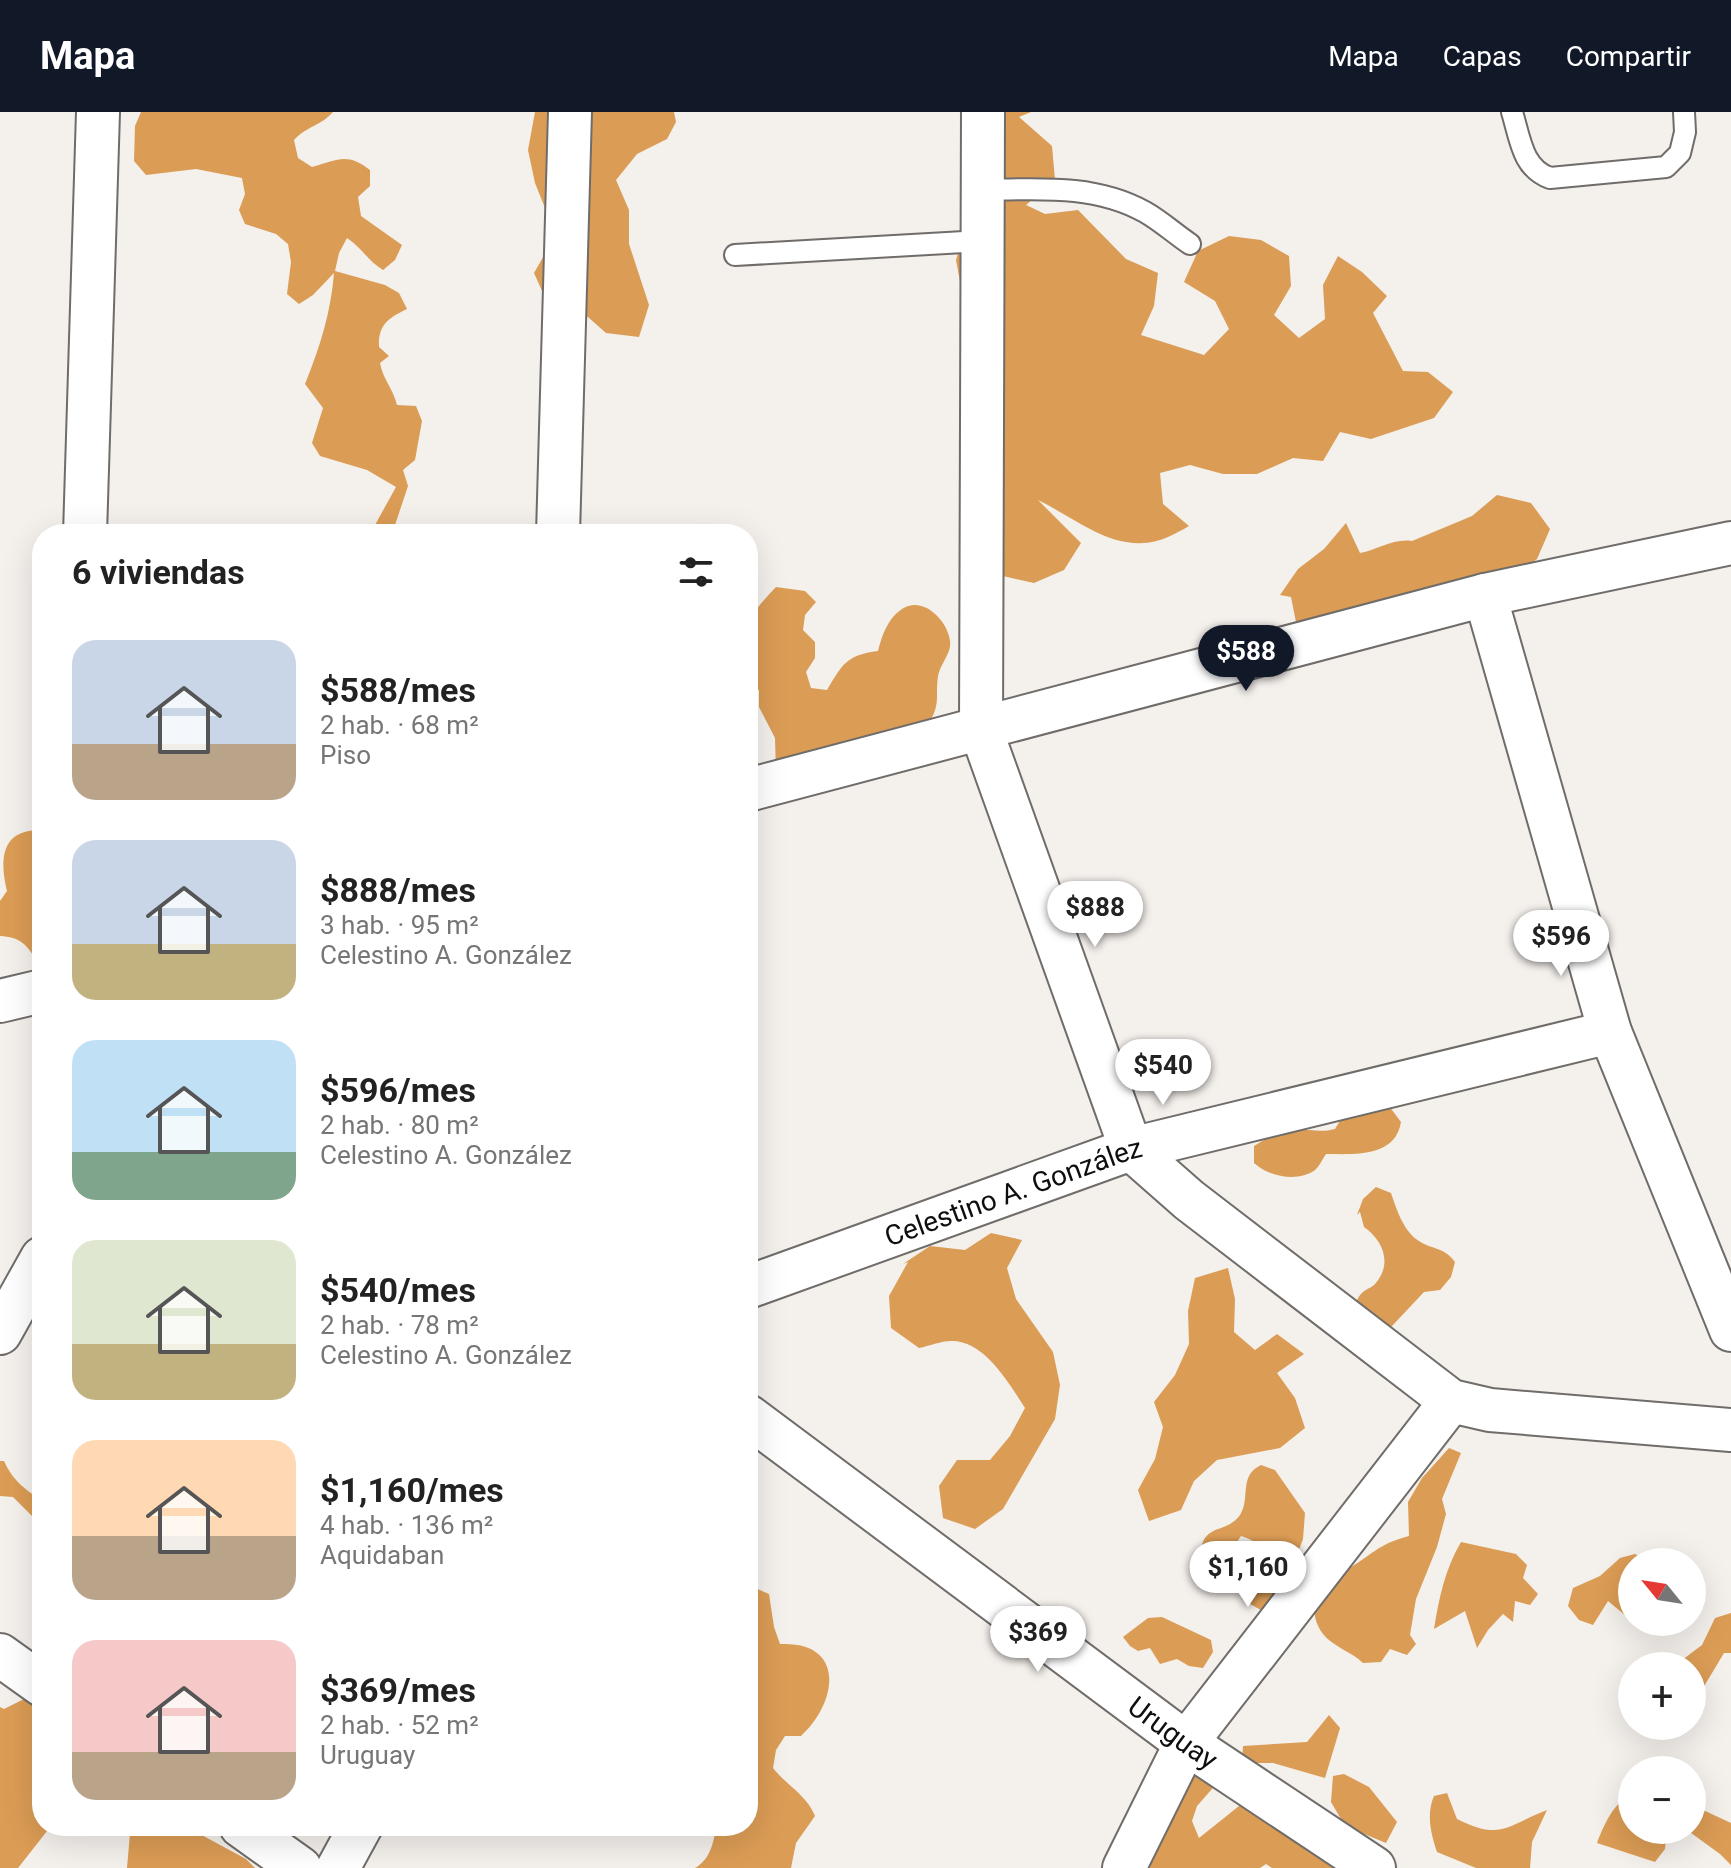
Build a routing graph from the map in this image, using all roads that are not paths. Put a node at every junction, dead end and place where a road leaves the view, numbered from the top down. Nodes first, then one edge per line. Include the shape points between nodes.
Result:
1 (98, 112) edge
2 (570, 112) edge
3 (983, 112) edge
4 (1512, 112) edge
5 (1684, 112) edge
6 (982, 190) junction
7 (982, 241) junction
8 (1190, 244) dead end
9 (735, 255) dead end
10 (85, 524) edge
11 (558, 524) edge
12 (1731, 543) edge
13 (1485, 595) junction
14 (981, 730) junction
15 (758, 787) edge
16 (32, 993) edge
17 (0, 1001) edge
18 (1610, 1032) junction
19 (1131, 1149) junction
20 (32, 1276) edge
21 (758, 1283) edge
22 (1731, 1330) edge
23 (0, 1333) edge
24 (1451, 1401) junction
25 (758, 1423) edge
26 (1731, 1430) edge
27 (0, 1655) edge
28 (32, 1678) edge
29 (1186, 1743) junction
30 (255, 1836) edge
31 (356, 1836) edge
32 (300, 1868) edge
33 (338, 1868) edge
34 (1124, 1868) edge
35 (1374, 1868) edge

1 - 10 street
2 - 11 street
3 - 6 street
4 - 5 lane via 1526,159 1538,174 1550,178 1666,167 1680,153
6 - 7 street
6 - 8 lane via 1089,191 1116,198
7 - 9 lane
7 - 14 street
12 - 13 street
13 - 14 street
13 - 18 street
14 - 15 street
14 - 19 street
16 - 17 street
18 - 19 street, Celestino A. González
18 - 22 street
19 - 21 street, Celestino A. González
19 - 24 street via 1189,1200
20 - 23 street
24 - 26 street via 1490,1410
24 - 29 street
25 - 29 street, Uruguay
27 - 28 street
29 - 34 street
29 - 35 street, Uruguay
30 - 32 street
31 - 33 street

